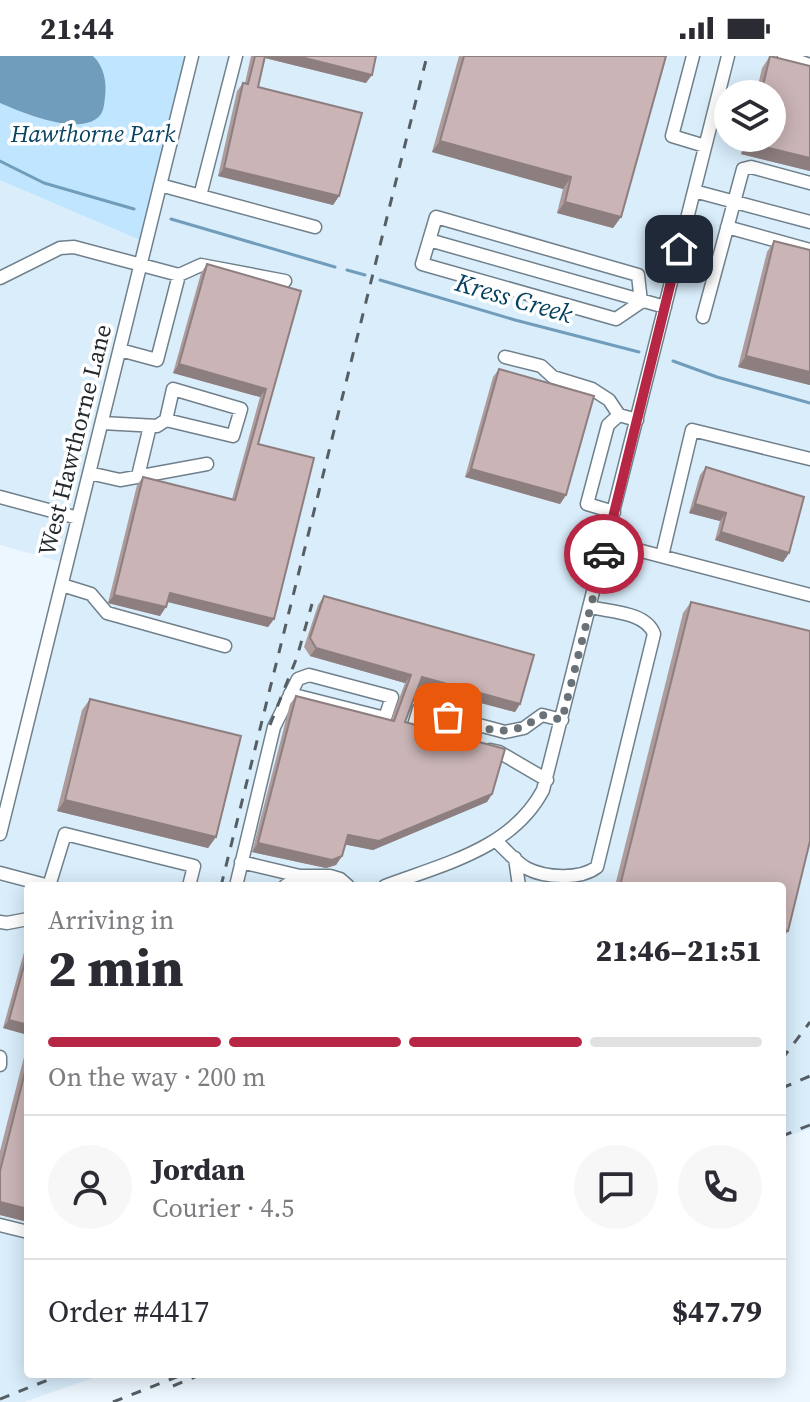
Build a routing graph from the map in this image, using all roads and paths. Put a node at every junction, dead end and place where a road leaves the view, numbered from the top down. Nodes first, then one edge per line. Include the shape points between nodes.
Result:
1 (192, 56) edge
2 (236, 56) edge
3 (693, 56) edge
4 (784, 56) edge
5 (726, 57) edge
6 (810, 65) edge
7 (705, 146) junction
8 (810, 183) edge
9 (160, 185) junction
10 (694, 191) junction
11 (200, 196) junction
12 (733, 202) junction
13 (810, 222) edge
14 (315, 227) dead end
15 (727, 227) junction
16 (429, 240) junction
17 (810, 250) edge
18 (141, 264) junction
19 (179, 275) junction
20 (0, 278) edge
21 (285, 281) dead end
22 (641, 302) junction
23 (665, 307) junction
24 (703, 317) dead end
25 (120, 350) junction
26 (505, 357) dead end
27 (619, 415) junction
28 (166, 420) junction
29 (637, 420) junction
30 (102, 423) junction
31 (150, 426) junction
32 (810, 459) edge
33 (207, 464) dead end
34 (89, 473) junction
35 (138, 476) junction
36 (0, 497) edge
37 (614, 512) junction
38 (78, 518) junction
39 (607, 542) junction
40 (662, 556) junction
41 (62, 585) junction
42 (810, 595) edge
43 (590, 607) junction
44 (225, 646) dead end
45 (290, 694) junction
46 (562, 720) junction
47 (505, 732) junction
48 (441, 737) edge
49 (470, 744) edge
50 (499, 752) junction
51 (547, 780) junction
52 (0, 834) edge
53 (496, 841) junction
54 (515, 858) junction
55 (241, 862) junction
56 (0, 873) edge
57 (420, 873) junction
58 (300, 876) junction
59 (34, 882) edge
60 (50, 882) edge
61 (190, 882) edge
62 (237, 882) edge
63 (291, 882) edge
64 (343, 882) edge
65 (396, 882) edge
66 (423, 882) edge
67 (518, 882) edge
68 (24, 920) edge
69 (0, 922) edge
70 (0, 1057) edge
71 (0, 1065) edge
72 (0, 1225) edge
73 (24, 1231) edge

1 - 9 street, West Hawthorne Lane
2 - 11 street
3 - 7 street via 672,136
4 - 6 street
5 - 7 street
7 - 10 street
8 - 12 street via 745,168
9 - 11 street
9 - 18 street, West Hawthorne Lane
10 - 12 street
10 - 23 street
11 - 14 street
12 - 13 street
12 - 15 street
15 - 17 street
15 - 24 street
16 - 22 street
16 - 22 street via 422,264 616,319
16 - 22 street via 436,217 638,275
18 - 19 street
18 - 20 street via 60,248
18 - 25 street, West Hawthorne Lane
19 - 21 street via 201,265
19 - 25 street via 157,360
22 - 23 street
23 - 29 street
25 - 30 street, West Hawthorne Lane
26 - 27 street via 592,389
27 - 29 street
27 - 37 street via 608,425 587,504
28 - 28 street via 233,436 241,409 173,389
28 - 31 street
29 - 37 street
30 - 31 street
30 - 34 street, West Hawthorne Lane
31 - 35 street
32 - 40 street via 692,430
33 - 35 street
34 - 35 street via 120,480
34 - 38 street, West Hawthorne Lane
36 - 38 street
37 - 39 street
38 - 41 street, West Hawthorne Lane
39 - 40 street
39 - 43 street
40 - 42 street
41 - 44 street via 91,594 107,613
41 - 52 street, West Hawthorne Lane
43 - 46 street
43 - 54 street via 642,619 654,634 597,867 590,873 561,876 526,868
45 - 45 street via 298,679 309,675 392,697 385,718
45 - 55 street via 274,727
46 - 47 street via 542,715 524,728
46 - 51 street
47 - 48 street via 419,709 413,729
47 - 50 street
49 - 50 street
50 - 51 street
51 - 53 street via 529,813
53 - 54 street
53 - 57 street
54 - 67 street
55 - 58 street
55 - 62 street
56 - 59 street
57 - 65 street
57 - 66 street
58 - 63 street
58 - 64 street via 330,876
60 - 61 street via 65,834 194,866
68 - 69 street
70 - 71 street
72 - 73 street

